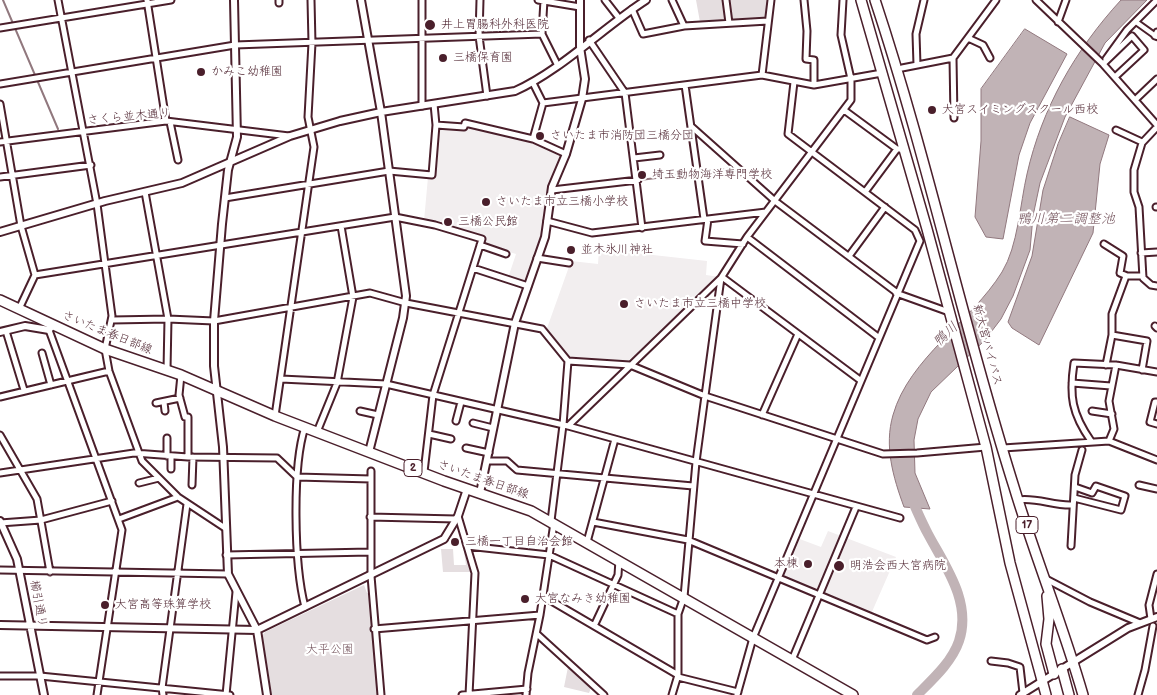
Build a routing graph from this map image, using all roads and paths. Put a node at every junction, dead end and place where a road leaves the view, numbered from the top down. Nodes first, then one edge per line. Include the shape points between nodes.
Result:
1 (58, 0) edge
2 (171, 0) edge
3 (234, 0) edge
4 (311, 0) edge
5 (362, 0) edge
6 (422, 0) edge
7 (480, 0) edge
8 (538, 0) edge
9 (544, 0) edge
10 (605, 0) edge
11 (646, 0) edge
12 (672, 0) edge
13 (726, 0) edge
14 (771, 0) edge
15 (804, 0) edge
16 (842, 0) edge
17 (861, 0) edge
18 (875, 0) edge
19 (924, 0) edge
20 (996, 0) edge
21 (1036, 0) edge
22 (1066, 0) edge
23 (1157, 0) edge
24 (148, 2) edge
25 (580, 4) edge
26 (632, 9) junction
27 (61, 18) junction
28 (619, 18) junction
29 (768, 21) junction
30 (1058, 22) junction
31 (1136, 22) junction
32 (729, 23) junction
33 (580, 26) junction
34 (684, 26) junction
35 (0, 28) edge
36 (542, 34) junction
37 (598, 34) junction
38 (1156, 35) edge
39 (479, 36) junction
40 (421, 38) junction
41 (968, 38) junction
42 (367, 40) junction
43 (589, 40) junction
44 (312, 43) junction
45 (235, 45) junction
46 (580, 48) junction
47 (157, 58) junction
48 (953, 58) junction
49 (990, 58) dead end
50 (1102, 63) junction
51 (558, 64) junction
52 (917, 66) junction
53 (902, 68) dead end
54 (72, 72) junction
55 (882, 73) junction
56 (762, 75) junction
57 (851, 78) junction
58 (1115, 78) junction
59 (1157, 80) edge
60 (794, 82) junction
61 (533, 83) junction
62 (0, 84) edge
63 (685, 85) junction
64 (814, 85) junction
65 (625, 93) junction
66 (487, 96) junction
67 (582, 99) junction
68 (1135, 100) junction
69 (543, 103) junction
70 (0, 104) edge
71 (434, 104) junction
72 (422, 106) junction
73 (844, 110) junction
74 (381, 112) junction
75 (954, 118) dead end
76 (168, 122) junction
77 (436, 125) junction
78 (1157, 126) edge
79 (692, 127) junction
80 (237, 129) junction
81 (310, 129) junction
82 (1116, 130) dead end
83 (84, 131) junction
84 (290, 136) junction
85 (533, 140) junction
86 (3, 141) edge
87 (1142, 142) junction
88 (901, 149) junction
89 (812, 152) junction
90 (566, 154) junction
91 (660, 155) dead end
92 (634, 158) junction
93 (178, 160) dead end
94 (231, 162) junction
95 (91, 165) junction
96 (389, 171) junction
97 (12, 176) junction
98 (0, 177) edge
99 (638, 180) junction
100 (310, 184) junction
101 (552, 190) junction
102 (145, 192) junction
103 (865, 192) junction
104 (225, 198) junction
105 (775, 201) junction
106 (98, 204) junction
107 (885, 207) junction
108 (766, 212) junction
109 (395, 217) junction
110 (706, 219) junction
111 (547, 221) junction
112 (21, 226) junction
113 (341, 226) junction
114 (642, 228) junction
115 (0, 232) edge
116 (302, 232) junction
117 (747, 238) junction
118 (743, 244) junction
119 (1104, 244) dead end
120 (480, 245) junction
121 (220, 246) junction
122 (1157, 252) edge
123 (1141, 253) junction
124 (506, 254) dead end
125 (157, 256) junction
126 (849, 256) junction
127 (537, 258) junction
128 (569, 263) dead end
129 (105, 264) junction
130 (473, 268) junction
131 (36, 275) junction
132 (1126, 276) junction
133 (1142, 276) junction
134 (722, 278) junction
135 (528, 286) junction
136 (1157, 286) edge
137 (896, 293) junction
138 (353, 297) junction
139 (0, 300) edge
140 (406, 303) junction
141 (292, 307) junction
142 (19, 309) junction
143 (459, 313) junction
144 (951, 317) junction
145 (168, 319) junction
146 (112, 320) junction
147 (214, 321) junction
148 (515, 323) junction
149 (51, 327) junction
150 (3, 332) edge
151 (798, 334) junction
152 (1112, 335) junction
153 (878, 337) junction
154 (105, 349) junction
155 (42, 353) dead end
156 (568, 361) junction
157 (1106, 364) junction
158 (630, 365) junction
159 (1116, 365) junction
160 (167, 370) junction
161 (1142, 370) junction
162 (109, 371) junction
163 (1157, 372) edge
164 (181, 375) junction
165 (280, 379) junction
166 (860, 380) junction
167 (69, 381) junction
168 (337, 383) junction
169 (1072, 383) junction
170 (386, 384) junction
171 (51, 385) junction
172 (1111, 386) junction
173 (24, 390) junction
174 (217, 390) junction
175 (433, 395) junction
176 (705, 396) junction
177 (0, 397) edge
178 (180, 398) junction
179 (164, 402) junction
180 (461, 402) junction
181 (1157, 402) edge
182 (156, 403) dead end
183 (497, 410) junction
184 (165, 411) dead end
185 (360, 411) dead end
186 (1092, 411) dead end
187 (1112, 414) junction
188 (378, 415) junction
189 (762, 415) junction
190 (275, 416) junction
191 (456, 421) dead end
192 (473, 423) dead end
193 (1157, 424) edge
194 (566, 426) junction
195 (305, 427) junction
196 (493, 428) junction
197 (317, 432) junction
198 (429, 434) junction
199 (0, 435) edge
200 (167, 438) dead end
201 (451, 439) dead end
202 (615, 439) junction
203 (837, 440) junction
204 (1091, 441) junction
205 (1109, 441) junction
206 (986, 447) junction
207 (466, 448) dead end
208 (1003, 448) junction
209 (1082, 450) dead end
210 (369, 452) junction
211 (138, 454) junction
212 (169, 456) junction
213 (190, 457) junction
214 (223, 457) junction
215 (488, 457) junction
216 (96, 458) junction
217 (1157, 460) edge
218 (696, 462) junction
219 (171, 469) dead end
220 (21, 470) junction
221 (371, 471) dead end
222 (424, 472) junction
223 (0, 473) edge
224 (558, 473) junction
225 (297, 477) junction
226 (605, 477) junction
227 (159, 478) junction
228 (371, 478) junction
229 (139, 483) dead end
230 (192, 484) dead end
231 (1139, 485) dead end
232 (693, 486) junction
233 (1075, 487) junction
234 (467, 489) junction
235 (1157, 489) edge
236 (480, 493) junction
237 (814, 495) junction
238 (178, 497) junction
239 (1074, 498) junction
240 (1018, 500) junction
241 (112, 501) junction
242 (187, 504) junction
243 (1072, 505) junction
244 (856, 507) junction
245 (370, 517) junction
246 (457, 518) junction
247 (900, 518) dead end
248 (118, 519) junction
249 (40, 520) junction
250 (0, 522) edge
251 (552, 522) junction
252 (593, 522) junction
253 (225, 528) junction
254 (688, 540) junction
255 (588, 542) junction
256 (467, 546) junction
257 (1071, 546) dead end
258 (370, 552) junction
259 (298, 554) junction
260 (226, 555) junction
261 (549, 555) junction
262 (619, 560) junction
263 (0, 570) edge
264 (20, 570) junction
265 (50, 572) junction
266 (115, 572) junction
267 (177, 574) junction
268 (228, 574) junction
269 (1157, 574) edge
270 (370, 576) junction
271 (778, 578) junction
272 (1045, 578) junction
273 (614, 584) junction
274 (236, 592) junction
275 (819, 595) junction
276 (543, 596) junction
277 (684, 597) junction
278 (305, 607) junction
279 (678, 614) junction
280 (540, 615) junction
281 (473, 621) junction
282 (1150, 622) edge
283 (0, 625) edge
284 (31, 625) junction
285 (594, 626) junction
286 (107, 627) junction
287 (171, 627) junction
288 (374, 628) junction
289 (232, 629) junction
290 (257, 630) junction
291 (537, 634) junction
292 (752, 638) junction
293 (935, 638) dead end
294 (792, 660) junction
295 (991, 661) dead end
296 (1074, 662) junction
297 (1062, 669) junction
298 (1054, 674) junction
299 (0, 676) edge
300 (40, 676) junction
301 (678, 676) junction
302 (99, 682) junction
303 (1042, 682) junction
304 (162, 688) junction
305 (526, 688) junction
306 (594, 692) edge
307 (738, 693) edge
308 (1022, 694) edge
309 (44, 695) edge
310 (97, 695) edge
311 (163, 695) edge
312 (226, 695) edge
313 (230, 695) edge
314 (267, 695) edge
315 (381, 695) edge
316 (462, 695) edge
317 (469, 695) edge
318 (526, 695) edge
319 (604, 695) edge
320 (672, 695) edge
321 (853, 695) edge
322 (1046, 695) edge
323 (1070, 695) edge
324 (1083, 695) edge
325 (1138, 695) edge

1 - 27 street
2 - 24 street
3 - 45 street
4 - 44 street
5 - 42 street
6 - 40 street
7 - 39 street
8 - 9 street
9 - 25 street
9 - 36 street
10 - 28 street
11 - 26 street
12 - 34 street
13 - 32 street
14 - 29 street
15 - 64 street via 806,60 814,60
16 - 57 street via 841,35
17 - 55 main road, 17
18 - 208 main road, 新大宮バイパス / 17
19 - 52 street via 916,34
20 - 41 street
21 - 30 street
22 - 30 street
23 - 31 street
24 - 27 street
24 - 47 street
25 - 33 street
26 - 28 street
26 - 34 street via 643,34
27 - 35 street
27 - 54 street
28 - 37 street
29 - 32 street
29 - 56 street
30 - 50 street
31 - 38 street
31 - 50 street
32 - 34 street
33 - 37 street via 587,33
33 - 46 street
36 - 39 street
36 - 51 street
37 - 43 street
39 - 40 street
39 - 66 street
40 - 42 street
40 - 72 street
41 - 48 street
41 - 49 street via 983,45
42 - 44 street
42 - 74 street
43 - 46 street
43 - 65 street
44 - 45 street
44 - 81 street
45 - 47 street
45 - 80 street
46 - 51 street
46 - 67 street via 585,79
47 - 54 street
47 - 76 street
48 - 52 street
48 - 75 street
50 - 58 street
50 - 58 street via 1132,36 1144,50
51 - 61 street
52 - 53 street
54 - 62 street
54 - 83 street
55 - 57 street
55 - 88 main road, 17
56 - 60 street
56 - 63 street
57 - 64 street
57 - 73 street via 851,100
58 - 68 street
59 - 68 street
60 - 64 street
60 - 89 street via 788,134
61 - 66 street via 515,91
61 - 69 street
63 - 65 street
63 - 79 street
65 - 67 street
65 - 92 street
66 - 71 street
67 - 69 street
67 - 90 street
68 - 78 street
69 - 85 street
70 - 86 street
71 - 72 street
71 - 77 street
72 - 74 street
73 - 88 street
73 - 89 street
74 - 81 street
74 - 96 street
76 - 80 street, さくら並木通り
76 - 83 street, さくら並木通り
76 - 93 street
77 - 85 street via 464,127 465,123
77 - 96 street via 432,175
78 - 87 street
79 - 105 street
79 - 110 street
80 - 84 street, さくら並木通り
80 - 94 street
81 - 84 street
81 - 100 street via 314,147
82 - 87 street
83 - 86 street, さくら並木通り
83 - 95 street
84 - 94 street
85 - 90 street
86 - 97 street
87 - 123 street via 1134,170
88 - 103 street
88 - 144 main road, 17
89 - 103 street
89 - 105 street
90 - 101 street
91 - 92 street
92 - 99 street
94 - 102 street via 182,183
94 - 104 street
95 - 97 street
95 - 106 street
96 - 100 street
96 - 109 street
97 - 98 street
97 - 112 street
99 - 101 street
99 - 114 street
100 - 104 street
100 - 116 street
101 - 111 street
102 - 106 street
102 - 125 street
103 - 107 street
104 - 121 street
105 - 108 street
105 - 126 street
106 - 112 street
106 - 129 street
107 - 126 street
107 - 137 street via 918,233 920,241
108 - 110 street
108 - 117 street
109 - 113 street
109 - 120 street via 482,239
109 - 140 street
110 - 114 street
110 - 118 street via 705,241
111 - 114 street via 592,233
111 - 127 street
112 - 115 street
112 - 131 street
113 - 116 street
113 - 138 street
116 - 121 street
116 - 141 street
117 - 118 street
117 - 153 street
118 - 134 street
119 - 132 street via 1123,256 1119,271
120 - 124 street
120 - 130 street
121 - 125 street
121 - 147 street
122 - 123 street
123 - 133 street
125 - 129 street
125 - 145 street
126 - 137 street
127 - 128 street
127 - 135 street
129 - 131 street
129 - 146 street
130 - 135 street
130 - 143 street
131 - 142 street
132 - 133 street
132 - 152 street via 1112,314
133 - 136 street via 1146,282
134 - 151 street
134 - 158 street
134 - 176 street
135 - 148 street
137 - 144 street
137 - 153 street
138 - 140 street via 370,293
138 - 141 street
138 - 168 street
139 - 142 main road, さいたま春日部線 / 2
140 - 143 street
140 - 170 street
141 - 147 street
141 - 165 street
142 - 149 main road, さいたま春日部線 / 2
143 - 148 street
143 - 175 street
144 - 206 main road, 17
145 - 146 street
145 - 147 street
145 - 160 street
146 - 154 street
147 - 174 street
148 - 156 street via 542,329
148 - 183 street
149 - 150 street via 25,326
149 - 154 main road, さいたま春日部線 / 2
149 - 167 street
150 - 173 street
151 - 166 street
151 - 189 street
152 - 157 street
152 - 161 street via 1147,341
153 - 166 street
154 - 160 main road, さいたま春日部線 / 2
154 - 162 street
155 - 171 street
156 - 158 street
156 - 194 street
157 - 159 street
157 - 169 street via 1074,363
158 - 176 street
158 - 194 street
159 - 161 street
159 - 172 street
160 - 164 main road, さいたま春日部線 / 2
161 - 163 street
162 - 167 street
162 - 211 street
164 - 174 main road, さいたま春日部線 / 2
164 - 178 street
165 - 168 street
165 - 190 street
166 - 203 street
167 - 171 street
167 - 216 street
168 - 170 street
168 - 197 street
169 - 172 street
169 - 204 street via 1076,417
170 - 175 street
170 - 188 street
171 - 173 street
172 - 187 street via 1109,401
173 - 177 street
174 - 190 main road, さいたま春日部線 / 2
174 - 214 street
175 - 180 street
175 - 198 street
176 - 189 street
176 - 218 street
178 - 179 street
178 - 213 street via 185,417 188,417
179 - 182 street
179 - 184 street
180 - 183 street
180 - 191 street
181 - 193 street via 1150,422
183 - 194 street
183 - 196 street
185 - 188 street
186 - 187 street
187 - 205 street via 1114,429
188 - 210 street
189 - 203 street
190 - 195 main road, さいたま春日部線 / 2
192 - 196 street
194 - 202 street
194 - 224 street
195 - 197 main road, さいたま春日部線 / 2
195 - 225 street via 299,444
196 - 215 street
197 - 210 main road, さいたま春日部線 / 2
198 - 201 street
198 - 222 street
199 - 220 street
200 - 212 street
202 - 218 street
202 - 226 street
203 - 206 street via 883,454
203 - 237 street
204 - 205 street
204 - 208 street
205 - 217 street
206 - 303 main road, 17 via 1010,563
207 - 215 street
208 - 240 main road, 新大宮バイパス / 17
209 - 233 street
210 - 222 main road, さいたま春日部線 / 2
211 - 212 street
211 - 216 street
211 - 227 street
212 - 213 street
212 - 219 street
213 - 214 street
213 - 230 street
214 - 225 street via 277,458
214 - 253 street
215 - 224 street via 506,461 517,470
215 - 236 street
216 - 220 street
216 - 241 street
218 - 232 street
218 - 237 street
220 - 223 street
220 - 249 street via 37,500
221 - 228 street
222 - 234 main road, さいたま春日部線 / 2
224 - 226 street
224 - 251 street
225 - 228 street
225 - 259 street
226 - 232 street
226 - 252 street
227 - 229 street
227 - 238 street
228 - 245 street
231 - 235 street
232 - 254 street
233 - 239 street
233 - 239 street via 1092,493 1096,486 1125,496 1122,510
234 - 236 main road, さいたま春日部線 / 2
234 - 246 street
236 - 251 main road, さいたま春日部線 / 2 via 511,502
237 - 244 street
237 - 271 street
238 - 242 street
238 - 248 street
239 - 243 street
240 - 243 street via 1028,498
240 - 272 main road, 新大宮バイパス / 17
241 - 248 street
241 - 249 street
242 - 253 street
242 - 267 street
243 - 257 street
244 - 247 street
244 - 275 street
245 - 246 street
245 - 258 street
246 - 256 street
246 - 270 street via 444,540
248 - 266 street via 122,530
249 - 250 street
249 - 265 street
250 - 264 street, 櫛引通り
251 - 255 main road, さいたま春日部線 / 2
251 - 261 street
252 - 254 street
252 - 255 street
253 - 260 street
254 - 271 street
254 - 277 street
255 - 262 main road, さいたま春日部線 / 2
256 - 261 street
256 - 281 street via 475,574
258 - 259 street
258 - 270 street
259 - 260 street
259 - 278 street via 299,585
260 - 268 street
261 - 273 street
261 - 276 street
262 - 273 street
262 - 277 main road, さいたま春日部線 / 2
263 - 264 street
264 - 265 street
264 - 284 street, 櫛引通り
265 - 266 street
266 - 267 street
266 - 286 street
267 - 268 street
267 - 287 street
268 - 274 street
269 - 282 street via 1149,605
270 - 278 street
270 - 288 street
271 - 275 street
271 - 292 street
272 - 282 street via 1090,602
272 - 296 main road, 新大宮バイパス / 17
272 - 298 main road via 1049,619 1046,644
273 - 279 street
273 - 285 street
274 - 289 street
274 - 290 street
275 - 293 street via 927,640
275 - 294 street
276 - 280 street
276 - 285 street
277 - 279 street
277 - 292 main road, さいたま春日部線 / 2
278 - 290 street
279 - 301 street
280 - 281 street
280 - 291 street
281 - 288 street
281 - 317 street
282 - 296 street
282 - 325 street via 1145,670
283 - 284 street
284 - 286 street
284 - 300 street, 櫛引通り
285 - 301 street
286 - 287 street
286 - 302 street
287 - 289 street
287 - 304 street
288 - 315 street
289 - 290 street
289 - 312 street
290 - 314 street
291 - 305 street
291 - 306 street
292 - 294 main road, さいたま春日部線 / 2
292 - 307 street
294 - 321 main road, さいたま春日部線 / 2
295 - 308 street via 1020,667
296 - 297 street
296 - 324 main road, 新大宮バイパス / 17
297 - 298 street
297 - 323 main road
298 - 303 street
299 - 300 street
300 - 302 street
300 - 309 street, 櫛引通り
301 - 307 street
301 - 320 street
302 - 304 street
302 - 310 street
303 - 308 street
303 - 322 main road, 17
304 - 311 street
304 - 312 street
305 - 317 street
305 - 318 street
306 - 319 street
312 - 313 street
316 - 317 street

